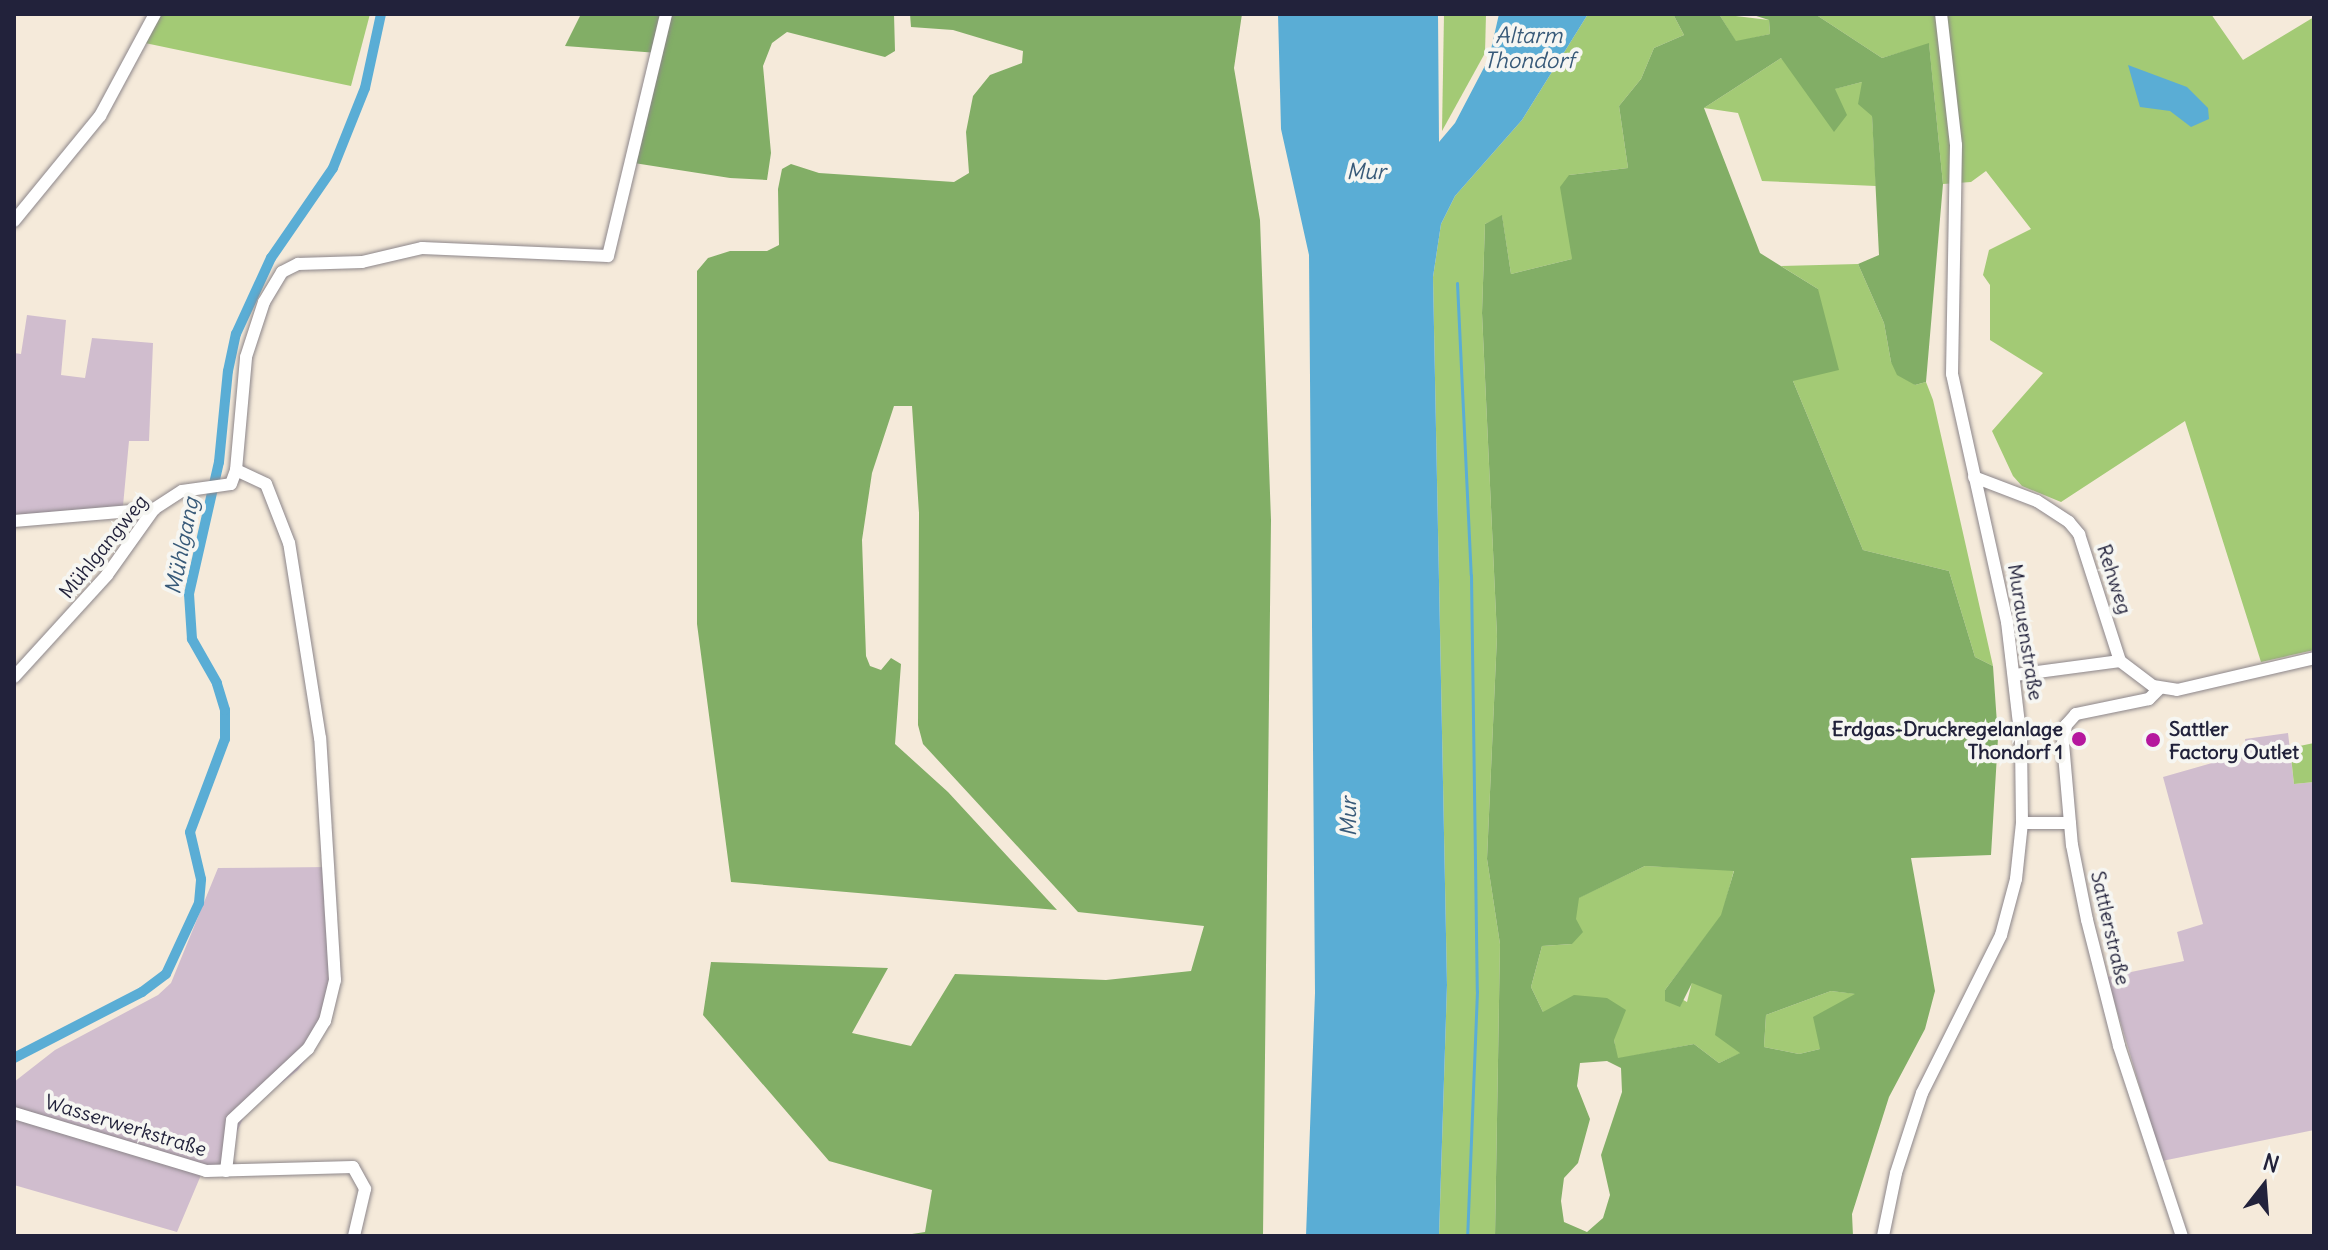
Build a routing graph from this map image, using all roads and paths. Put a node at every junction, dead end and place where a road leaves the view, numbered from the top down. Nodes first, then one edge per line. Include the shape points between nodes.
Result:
1 (155, 14) edge
2 (666, 14) edge
3 (1941, 14) edge
4 (14, 221) edge
5 (236, 470) junction
6 (1974, 477) junction
7 (154, 509) junction
8 (14, 521) edge
9 (2314, 658) edge
10 (2120, 661) junction
11 (2015, 675) junction
12 (14, 677) edge
13 (2160, 688) junction
14 (2022, 823) junction
15 (2070, 823) junction
16 (14, 1113) edge
17 (226, 1171) junction
18 (354, 1236) edge
19 (1883, 1236) edge
20 (2182, 1236) edge

1 - 4 street via 100,116
2 - 5 street via 608,256 422,248 362,262 290,266 272,285 250,341
3 - 6 street, Murauenstraße via 1956,145 1952,374
5 - 7 street, Mühlgangweg via 231,484 182,491
5 - 17 street, Wasserwerkstraße via 266,484 289,543 320,738 335,980 325,1021 293,1066 237,1111 229,1130
6 - 10 street, Rehweg via 2047,506 2079,534
6 - 11 street, Murauenstraße
7 - 8 street
7 - 12 street, Mühlgangweg via 107,575
9 - 13 street, Sattlerstraße via 2189,688
10 - 11 street
10 - 13 street
11 - 14 street, Murauenstraße
13 - 15 street, Sattlerstraße via 2149,699 2081,712 2069,720 2063,743
14 - 15 street
14 - 19 street, Murauenstraße via 2016,879 2001,935 1922,1093 1896,1173
15 - 20 street, Sattlerstraße via 2087,920 2119,1046
16 - 17 street, Wasserwerkstraße via 189,1168
17 - 18 street via 353,1167 365,1189

